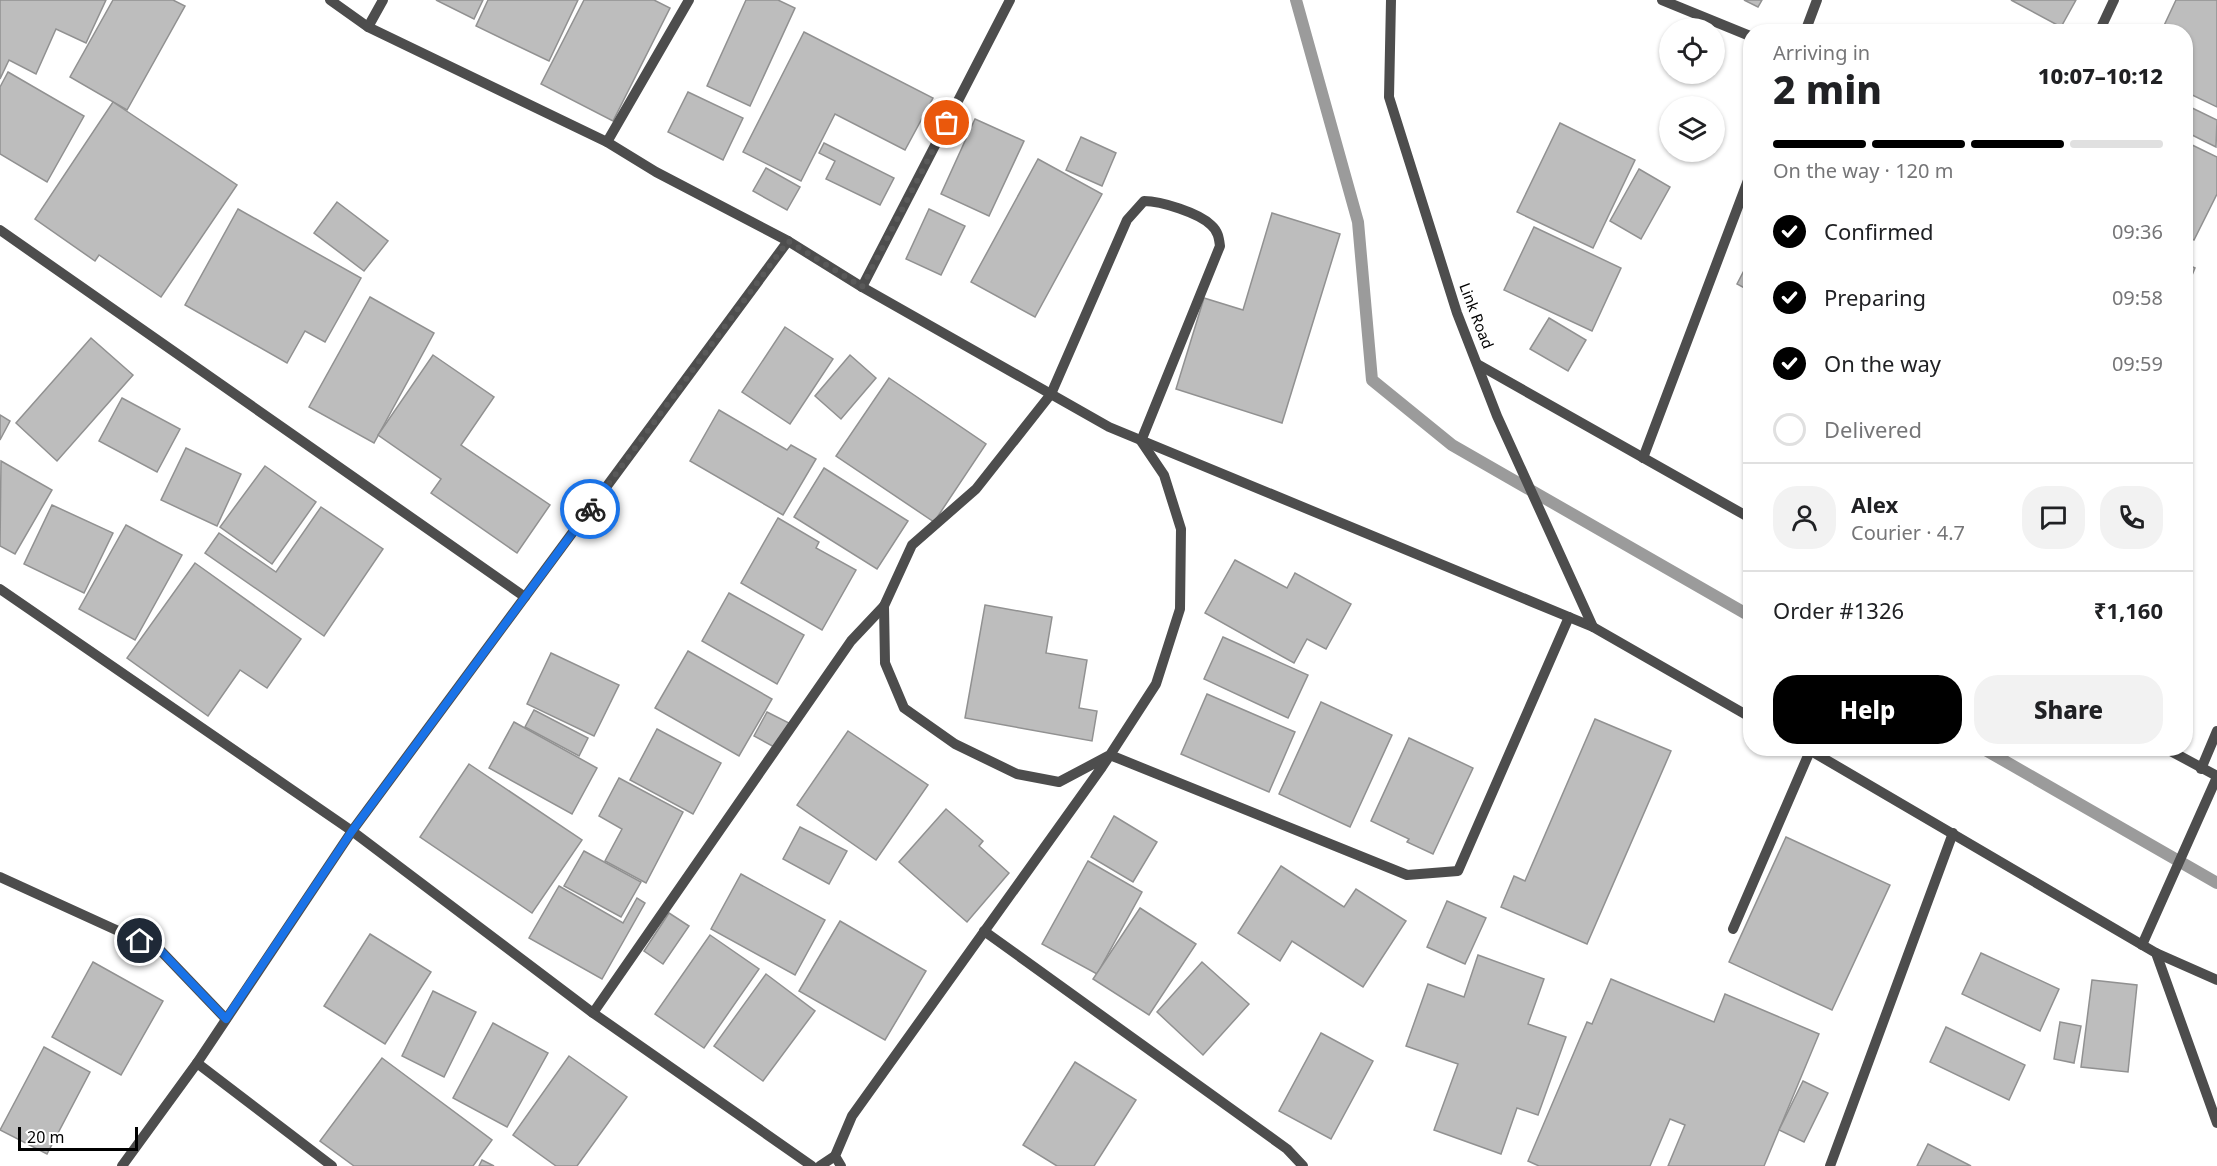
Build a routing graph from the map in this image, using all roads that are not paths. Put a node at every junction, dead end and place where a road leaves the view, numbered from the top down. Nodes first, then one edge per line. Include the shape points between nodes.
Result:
1 (330, 0) edge
2 (383, 0) edge
3 (689, 0) edge
4 (1010, 0) edge
5 (1391, 0) edge
6 (1662, 0) edge
7 (1817, 0) edge
8 (2114, 0) edge
9 (1808, 24) edge
10 (2104, 24) edge
11 (368, 27) junction
12 (1743, 33) edge
13 (607, 141) junction
14 (1743, 194) edge
15 (0, 230) edge
16 (788, 241) junction
17 (862, 287) junction
18 (1479, 365) junction
19 (1051, 394) junction
20 (1142, 441) junction
21 (1644, 458) junction
22 (1743, 514) edge
23 (0, 589) edge
24 (525, 597) junction
25 (884, 606) junction
26 (1569, 617) junction
27 (1593, 627) junction
28 (1743, 713) edge
29 (2217, 731) edge
30 (1110, 755) junction
31 (1805, 756) edge
32 (1818, 756) edge
33 (2178, 756) edge
34 (2201, 769) junction
35 (2217, 777) edge
36 (352, 831) junction
37 (1953, 833) junction
38 (0, 877) edge
39 (1733, 929) dead end
40 (984, 931) junction
41 (2142, 945) junction
42 (2156, 953) junction
43 (2217, 980) edge
44 (593, 1013) junction
45 (226, 1019) junction
46 (197, 1063) junction
47 (2217, 1123) edge
48 (835, 1156) junction
49 (122, 1166) edge
50 (332, 1166) edge
51 (812, 1166) edge
52 (820, 1166) edge
53 (841, 1166) edge
54 (1303, 1166) edge
55 (1830, 1166) edge

1 - 11 street
2 - 11 street
3 - 13 street
4 - 17 street
5 - 18 street, Link Road via 1389,97 1456,313
6 - 12 street
7 - 9 street
8 - 10 street
11 - 13 street
13 - 16 street via 656,172
14 - 21 street
15 - 24 street
16 - 17 street
16 - 24 street
17 - 19 street
18 - 21 street
18 - 27 street, Link Road via 1497,416
19 - 20 street
19 - 20 street via 1134,209 1144,201 1160,201 1211,224 1220,246
19 - 25 street via 976,489 912,545
20 - 26 street
20 - 30 street via 1164,475 1181,529 1180,609 1156,684
21 - 22 street
23 - 36 street
24 - 36 street
25 - 30 street via 885,663 904,708 955,744 1017,774 1059,782
25 - 44 street via 851,641
26 - 27 street
26 - 30 street via 1458,871 1407,875
27 - 28 street
29 - 34 street
30 - 40 street
31 - 39 street
32 - 37 street
33 - 34 street
34 - 35 street
35 - 41 street
36 - 44 street
36 - 45 street
37 - 41 street
37 - 55 street
38 - 45 street via 160,950
40 - 48 street via 852,1116
40 - 54 street via 1287,1149
41 - 42 street
42 - 43 street
42 - 47 street
44 - 51 street
45 - 46 street
46 - 49 street
46 - 50 street
48 - 52 street
48 - 53 street

